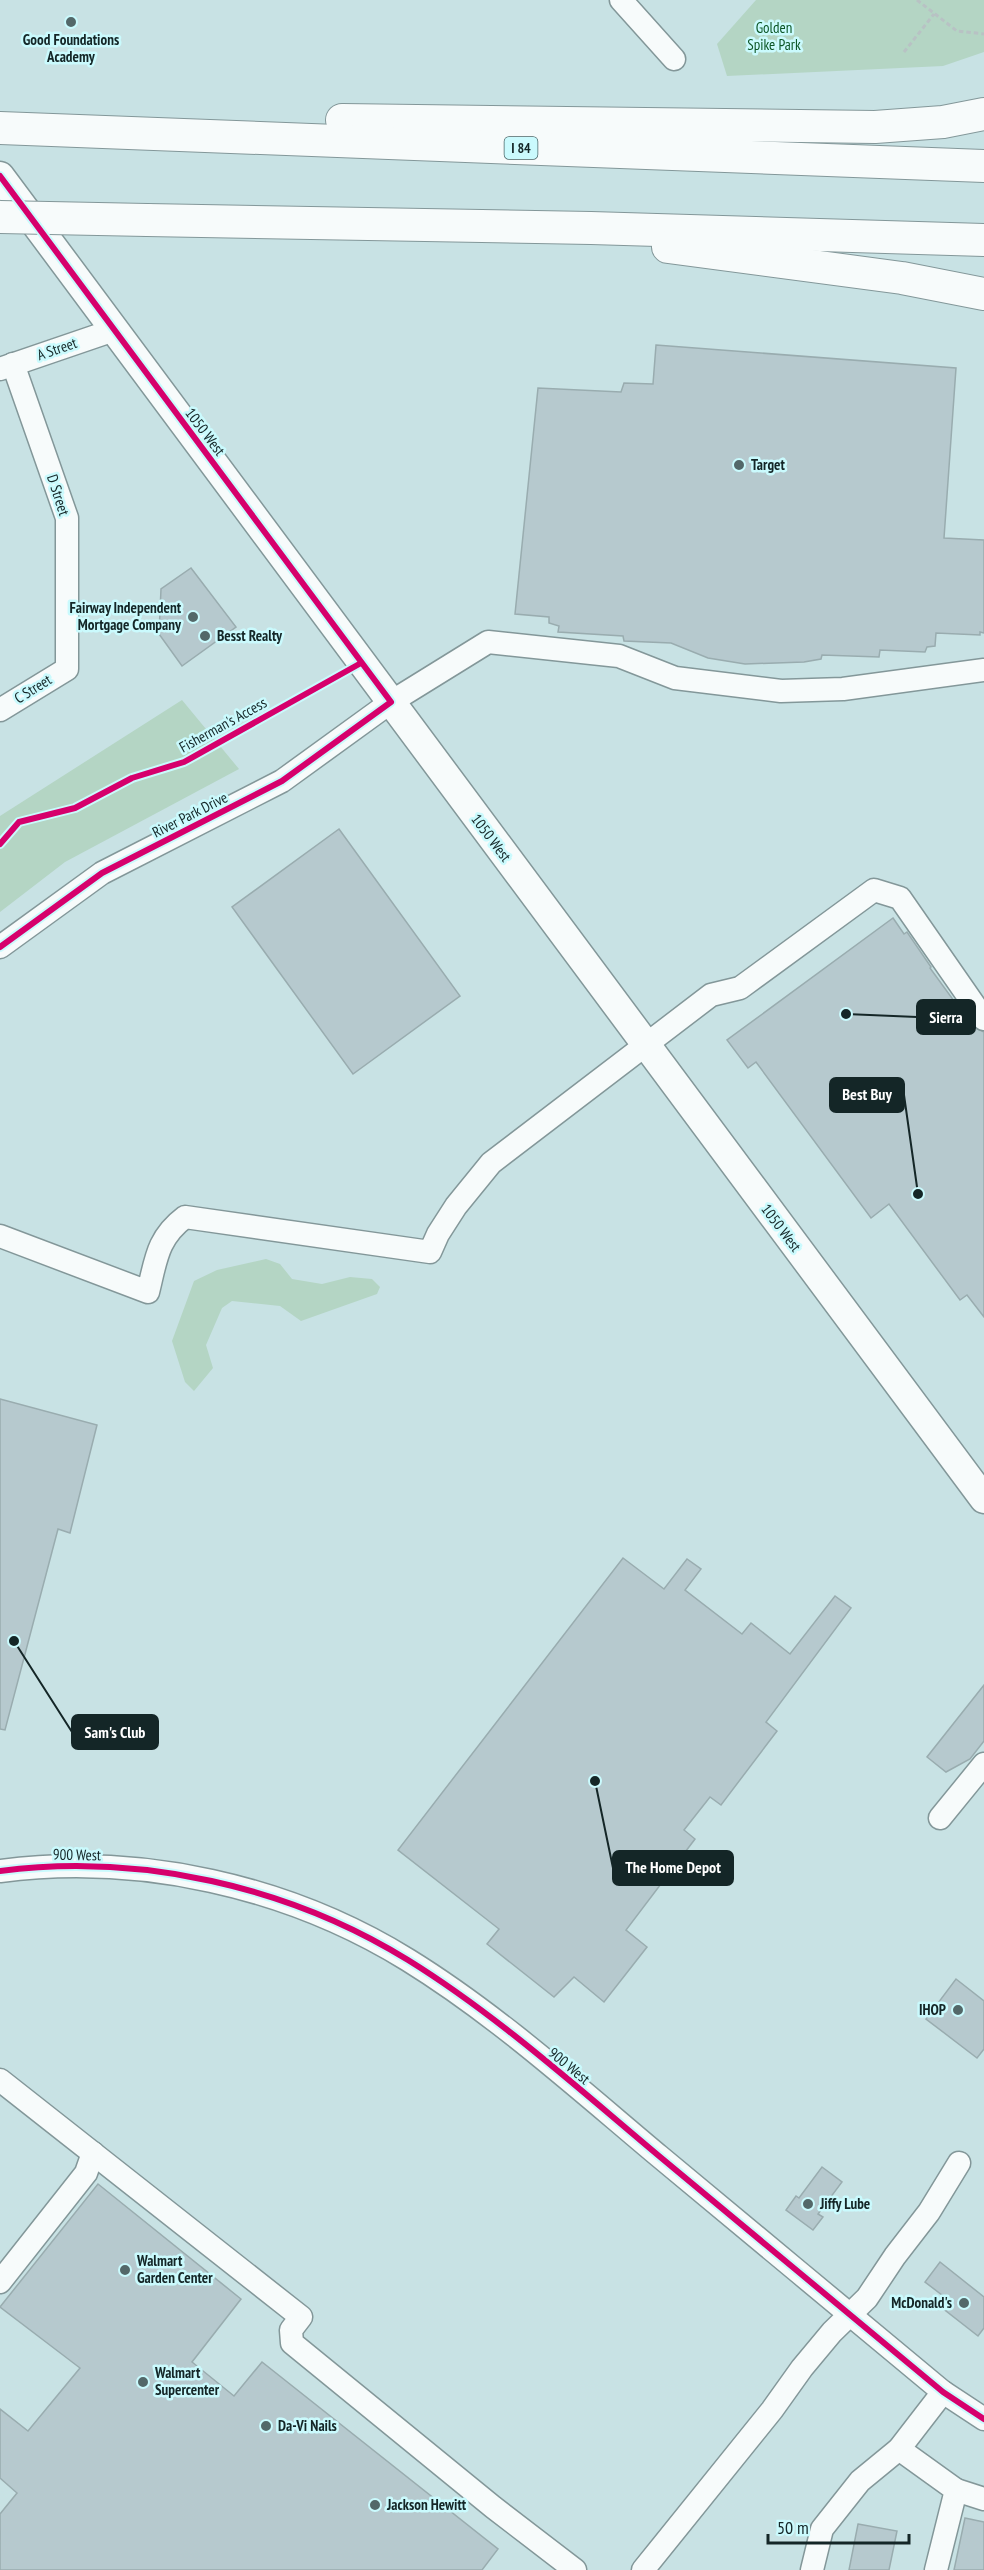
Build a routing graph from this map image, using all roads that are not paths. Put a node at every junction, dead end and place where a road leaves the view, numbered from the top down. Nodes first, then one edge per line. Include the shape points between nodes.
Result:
1 (621, 0) edge
2 (674, 59) dead end
3 (984, 114) edge
4 (0, 128) edge
5 (57, 130) junction
6 (984, 166) edge
7 (0, 176) edge
8 (0, 217) edge
9 (591, 228) junction
10 (984, 240) edge
11 (984, 294) edge
12 (114, 330) junction
13 (6, 367) edge
14 (67, 669) joint
15 (984, 670) edge
16 (391, 702) junction
17 (0, 710) edge
18 (0, 947) edge
19 (984, 1019) edge
20 (645, 1046) junction
21 (0, 1236) edge
22 (983, 1496) edge
23 (984, 1764) edge
24 (940, 1818) dead end
25 (0, 1871) edge
26 (0, 2080) edge
27 (93, 2153) junction
28 (959, 2163) dead end
29 (0, 2282) edge
30 (850, 2315) junction
31 (943, 2392) junction
32 (984, 2419) edge
33 (899, 2449) junction
34 (956, 2490) junction
35 (984, 2499) edge
36 (575, 2570) edge
37 (643, 2570) edge
38 (812, 2570) edge
39 (936, 2570) edge

1 - 2 street
3 - 5 highway via 875,128 151,118
4 - 5 highway, I 84
5 - 6 highway, I 84
7 - 12 main road, 1050 West
8 - 9 highway, bridge
9 - 10 highway
9 - 11 highway via 678,250 902,278
12 - 13 street, A Street
12 - 16 main road, 1050 West
13 - 14 street, D Street via 67,518
14 - 17 street, C Street
15 - 16 street, River Park Drive via 843,689 781,691 675,678 619,656 488,642
16 - 18 street, River Park Drive via 282,781 102,873
16 - 20 main road, 1050 West
19 - 20 street via 900,898 874,890 740,988 711,995
20 - 21 street via 491,1163 456,1206 429,1252 185,1217 162,1241 148,1292
20 - 22 main road, 1050 West
23 - 24 street
25 - 30 street, 900 West via 97,1867 196,1878 296,1906 375,1941 453,1990 564,2076
26 - 27 street
27 - 29 street via 86,2173
27 - 36 street via 301,2317 291,2330 292,2343
28 - 30 street via 929,2212 867,2298
30 - 31 street, 900 West
30 - 37 street via 802,2368
31 - 32 street, 900 West
31 - 33 street
33 - 34 street
33 - 38 street via 860,2481 822,2529
34 - 35 street
34 - 39 street

